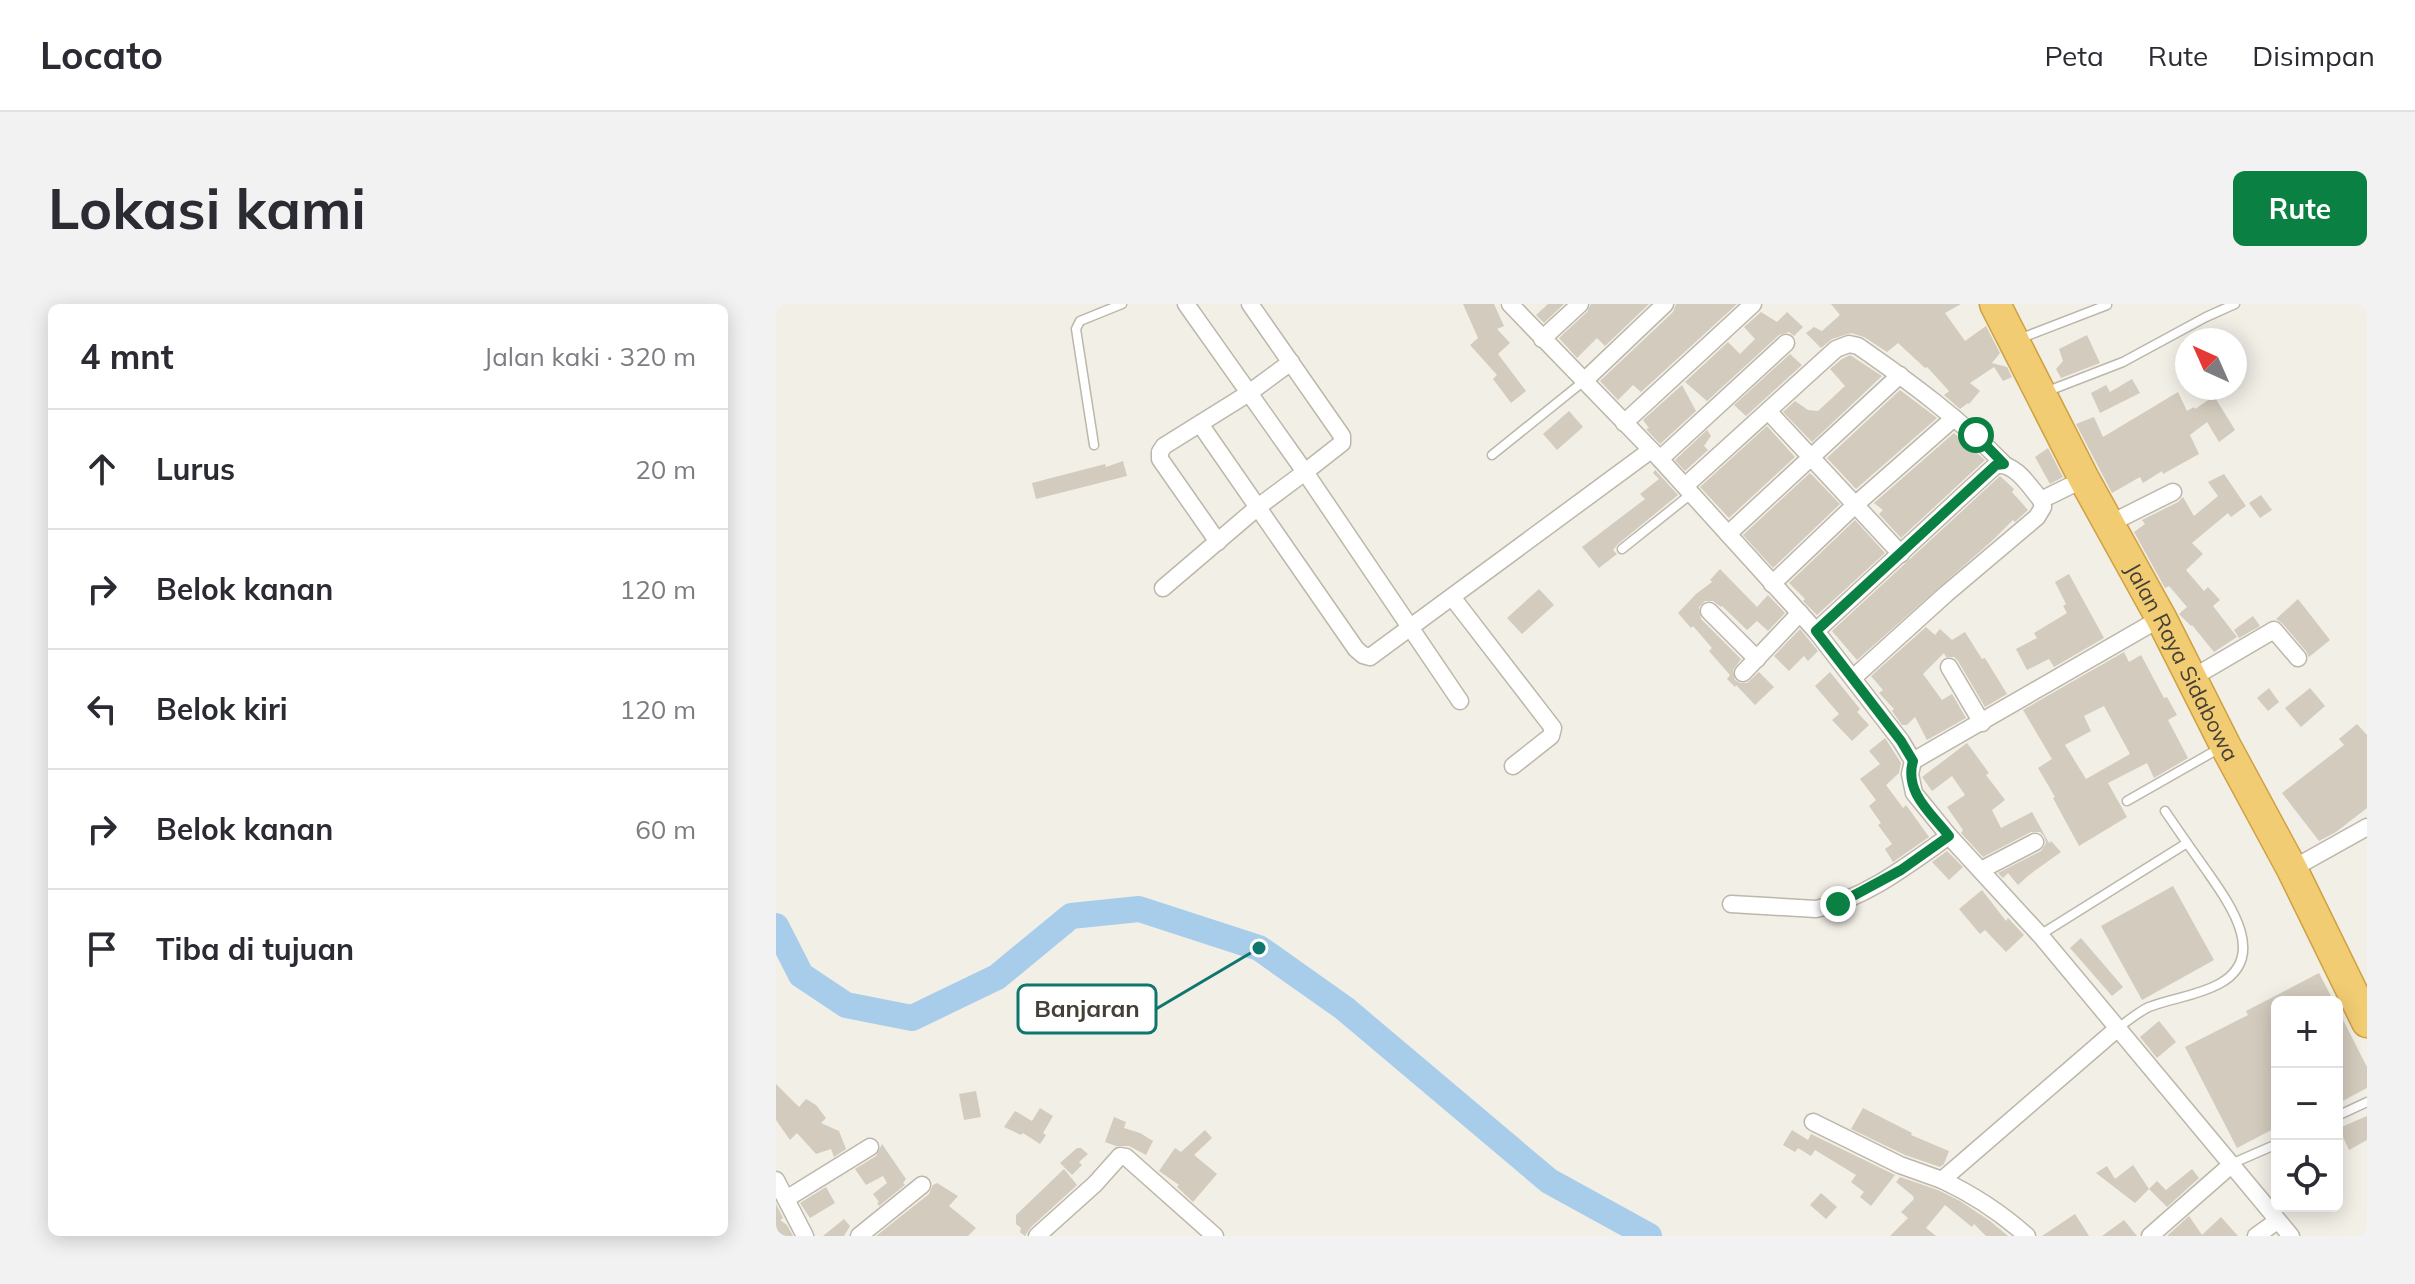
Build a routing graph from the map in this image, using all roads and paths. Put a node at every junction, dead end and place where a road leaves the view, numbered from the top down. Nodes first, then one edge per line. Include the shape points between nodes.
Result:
1 (1122, 304) edge
2 (1186, 304) edge
3 (1250, 304) edge
4 (1510, 304) edge
5 (1580, 304) edge
6 (1665, 304) edge
7 (1753, 304) edge
8 (1995, 304) edge
9 (2235, 304) edge
10 (2107, 305) edge
11 (1542, 339) junction
12 (2015, 341) junction
13 (1786, 343) dead end
14 (1291, 362) junction
15 (1900, 375) junction
16 (1584, 381) junction
17 (1249, 393) junction
18 (2040, 394) junction
19 (1768, 411) junction
20 (1954, 418) junction
21 (1624, 423) junction
22 (1200, 424) junction
23 (1094, 445) dead end
24 (1655, 454) junction
25 (1492, 455) dead end
26 (1811, 457) junction
27 (2004, 464) junction
28 (1305, 472) junction
29 (2084, 479) junction
30 (1688, 490) junction
31 (2173, 492) dead end
32 (2041, 500) junction
33 (1855, 505) junction
34 (1258, 507) junction
35 (2109, 524) junction
36 (1728, 534) junction
37 (1218, 542) junction
38 (1622, 549) dead end
39 (1901, 554) junction
40 (1772, 584) junction
41 (1163, 588) dead end
42 (1452, 597) junction
43 (1709, 611) dead end
44 (1800, 613) junction
45 (2161, 618) junction
46 (1409, 629) junction
47 (1816, 631) junction
48 (2298, 658) dead end
49 (1757, 659) junction
50 (1949, 667) dead end
51 (1743, 673) dead end
52 (1853, 678) junction
53 (2192, 678) junction
54 (1460, 701) dead end
55 (1982, 723) junction
56 (2225, 745) junction
57 (1913, 761) junction
58 (1513, 766) dead end
59 (2127, 801) dead end
60 (2165, 811) dead end
61 (2367, 827) edge
62 (1949, 836) junction
63 (2035, 842) dead end
64 (2187, 843) junction
65 (2292, 869) junction
66 (1981, 870) junction
67 (1731, 904) dead end
68 (2040, 935) junction
69 (2367, 1022) edge
70 (2118, 1028) junction
71 (2367, 1102) edge
72 (2343, 1113) edge
73 (1813, 1122) dead end
74 (870, 1147) dead end
75 (2271, 1147) edge
76 (2231, 1165) junction
77 (776, 1180) edge
78 (1942, 1180) junction
79 (922, 1185) dead end
80 (786, 1199) junction
81 (2277, 1221) junction
82 (805, 1236) edge
83 (859, 1236) edge
84 (1037, 1236) edge
85 (1215, 1236) edge
86 (2027, 1236) edge
87 (2150, 1236) edge
88 (2256, 1236) edge
89 (2291, 1236) edge

1 - 23 lane via 1080,321 1076,329
2 - 17 street
3 - 14 street
4 - 11 street
5 - 11 street
6 - 16 street
7 - 21 street
8 - 12 highway, Jalan Raya Sidabowa
9 - 18 lane via 2123,362
10 - 12 lane
11 - 16 street
12 - 18 highway, Jalan Raya Sidabowa
13 - 24 street
14 - 17 street
14 - 28 street via 1342,436 1335,450
15 - 19 street via 1849,344 1836,349
15 - 20 street
15 - 26 street
16 - 21 street
16 - 25 lane
17 - 22 street
17 - 28 street
18 - 29 highway, Jalan Raya Sidabowa
19 - 26 street
19 - 30 street
20 - 27 street
20 - 33 street
21 - 24 street
22 - 34 street
22 - 37 street via 1164,446 1160,459
24 - 30 street
24 - 42 street
26 - 33 street
26 - 36 street
27 - 32 street
27 - 39 street via 1996,465
28 - 34 street
28 - 46 street
29 - 32 street
29 - 35 highway, Jalan Raya Sidabowa
30 - 36 street
30 - 38 lane
31 - 35 street
32 - 52 street via 2037,517
33 - 39 street
33 - 40 street
34 - 37 street
34 - 46 street via 1363,655 1370,657
35 - 45 highway, Jalan Raya Sidabowa
36 - 40 street
37 - 41 street
39 - 47 street
40 - 44 street
42 - 46 street
42 - 58 street via 1553,728 1551,736
43 - 49 street
44 - 47 street
44 - 49 street
45 - 53 highway, Jalan Raya Sidabowa
45 - 55 street
46 - 54 street
47 - 52 street
48 - 53 street via 2274,630
49 - 51 street
50 - 55 street
52 - 57 street
53 - 56 highway, Jalan Raya Sidabowa
55 - 57 street
56 - 59 lane
56 - 65 highway, Jalan Raya Sidabowa
57 - 62 street via 1914,793
60 - 64 lane
61 - 65 street
62 - 66 street
62 - 67 street via 1901,870 1829,907
63 - 66 street
64 - 68 lane
64 - 70 lane via 2235,912 2244,940 2237,969 2222,983 2187,998 2145,1008
65 - 69 highway, Jalan Raya Sidabowa
66 - 68 street
68 - 70 street
70 - 76 street
70 - 78 street
71 - 72 lane
73 - 78 street
74 - 80 street
75 - 76 lane
76 - 81 street
76 - 87 street
77 - 80 street
78 - 86 street via 1979,1198
79 - 83 street
80 - 82 street
81 - 88 street
81 - 89 street
84 - 85 street via 1120,1156

